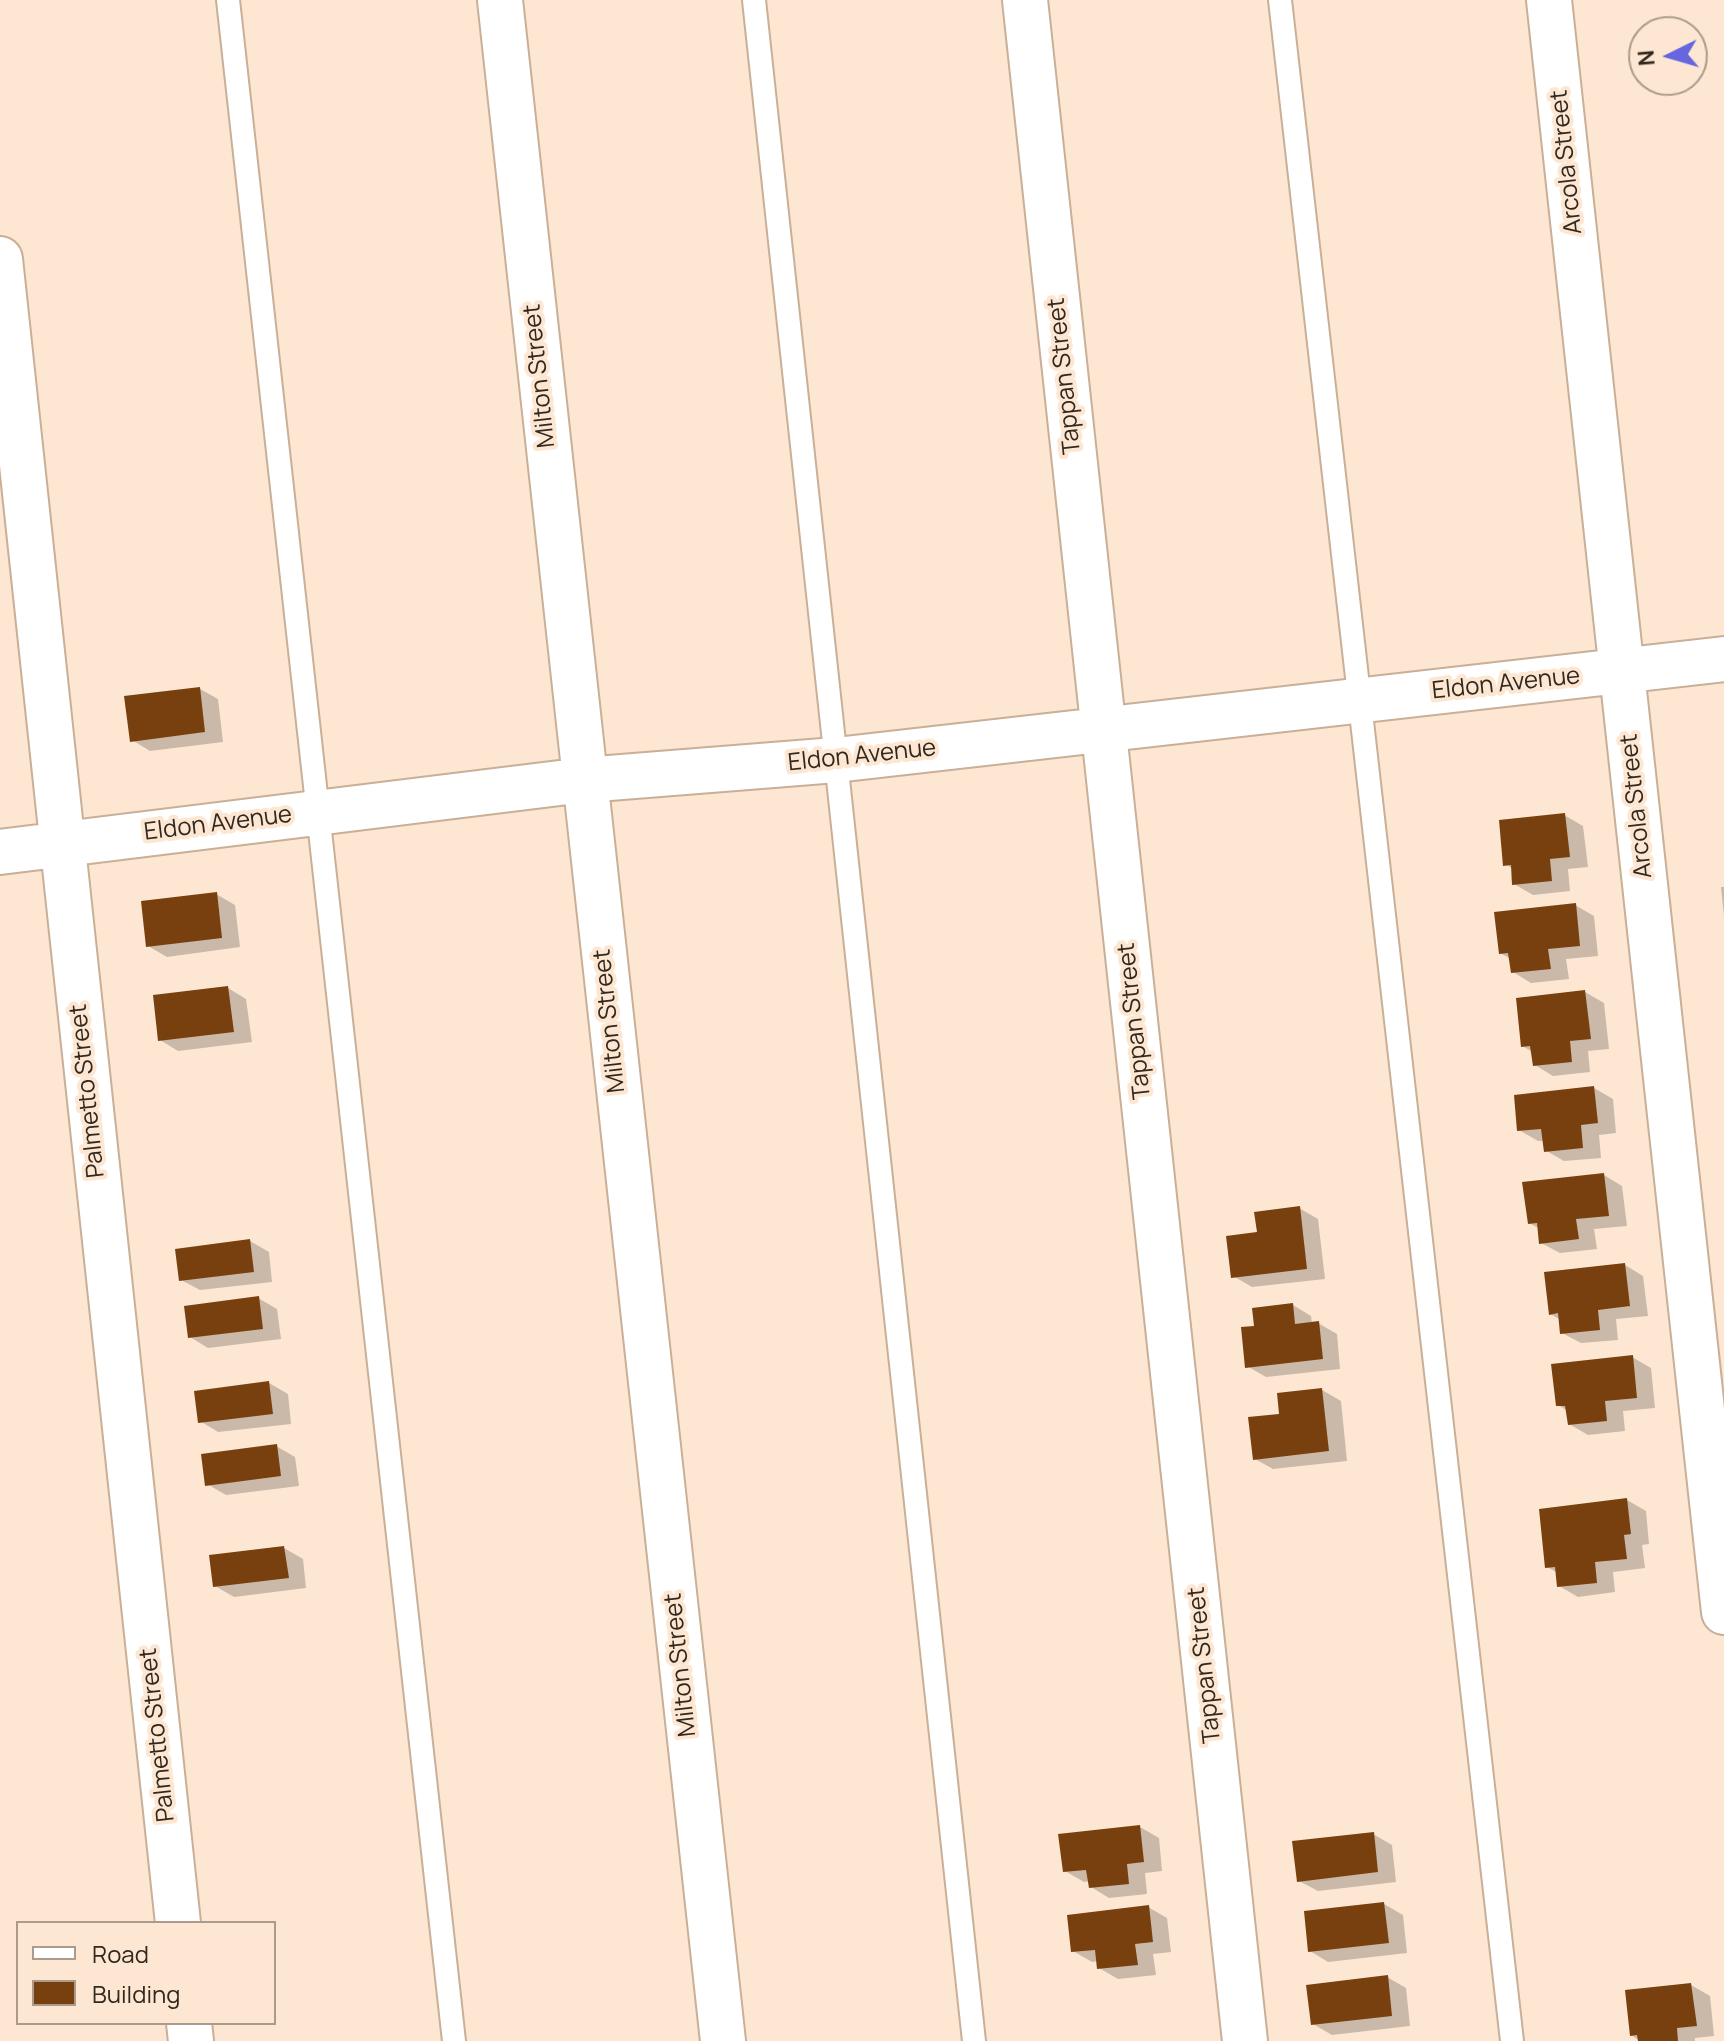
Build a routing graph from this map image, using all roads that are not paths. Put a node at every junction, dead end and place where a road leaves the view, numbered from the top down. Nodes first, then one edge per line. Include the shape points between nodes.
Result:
1 (228, 0) edge
2 (500, 0) edge
3 (754, 0) edge
4 (1025, 0) edge
5 (1280, 0) edge
6 (1549, 0) edge
7 (0, 259) edge
8 (1724, 659) edge
9 (1622, 671) junction
10 (1360, 700) junction
11 (1103, 729) junction
12 (836, 760) junction
13 (584, 780) junction
14 (318, 811) junction
15 (62, 845) junction
16 (0, 852) edge
17 (1724, 1612) edge
18 (178, 1921) edge
19 (454, 2041) edge
20 (723, 2041) edge
21 (974, 2041) edge
22 (1245, 2041) edge
23 (1512, 2041) edge

1 - 14 lane
2 - 13 street, Milton Street
3 - 12 lane
4 - 11 street, Tappan Street
5 - 10 lane
6 - 9 street, Arcola Street
7 - 15 street, Palmetto Street
8 - 9 street, Eldon Avenue
9 - 10 street, Eldon Avenue
9 - 17 street, Arcola Street
10 - 11 street, Eldon Avenue
10 - 23 lane
11 - 12 street, Eldon Avenue
11 - 22 street, Tappan Street
12 - 13 street, Eldon Avenue
12 - 21 lane
13 - 14 street, Eldon Avenue
13 - 20 street, Milton Street
14 - 15 street, Eldon Avenue
14 - 19 lane
15 - 16 street, Eldon Avenue
15 - 18 street, Palmetto Street

